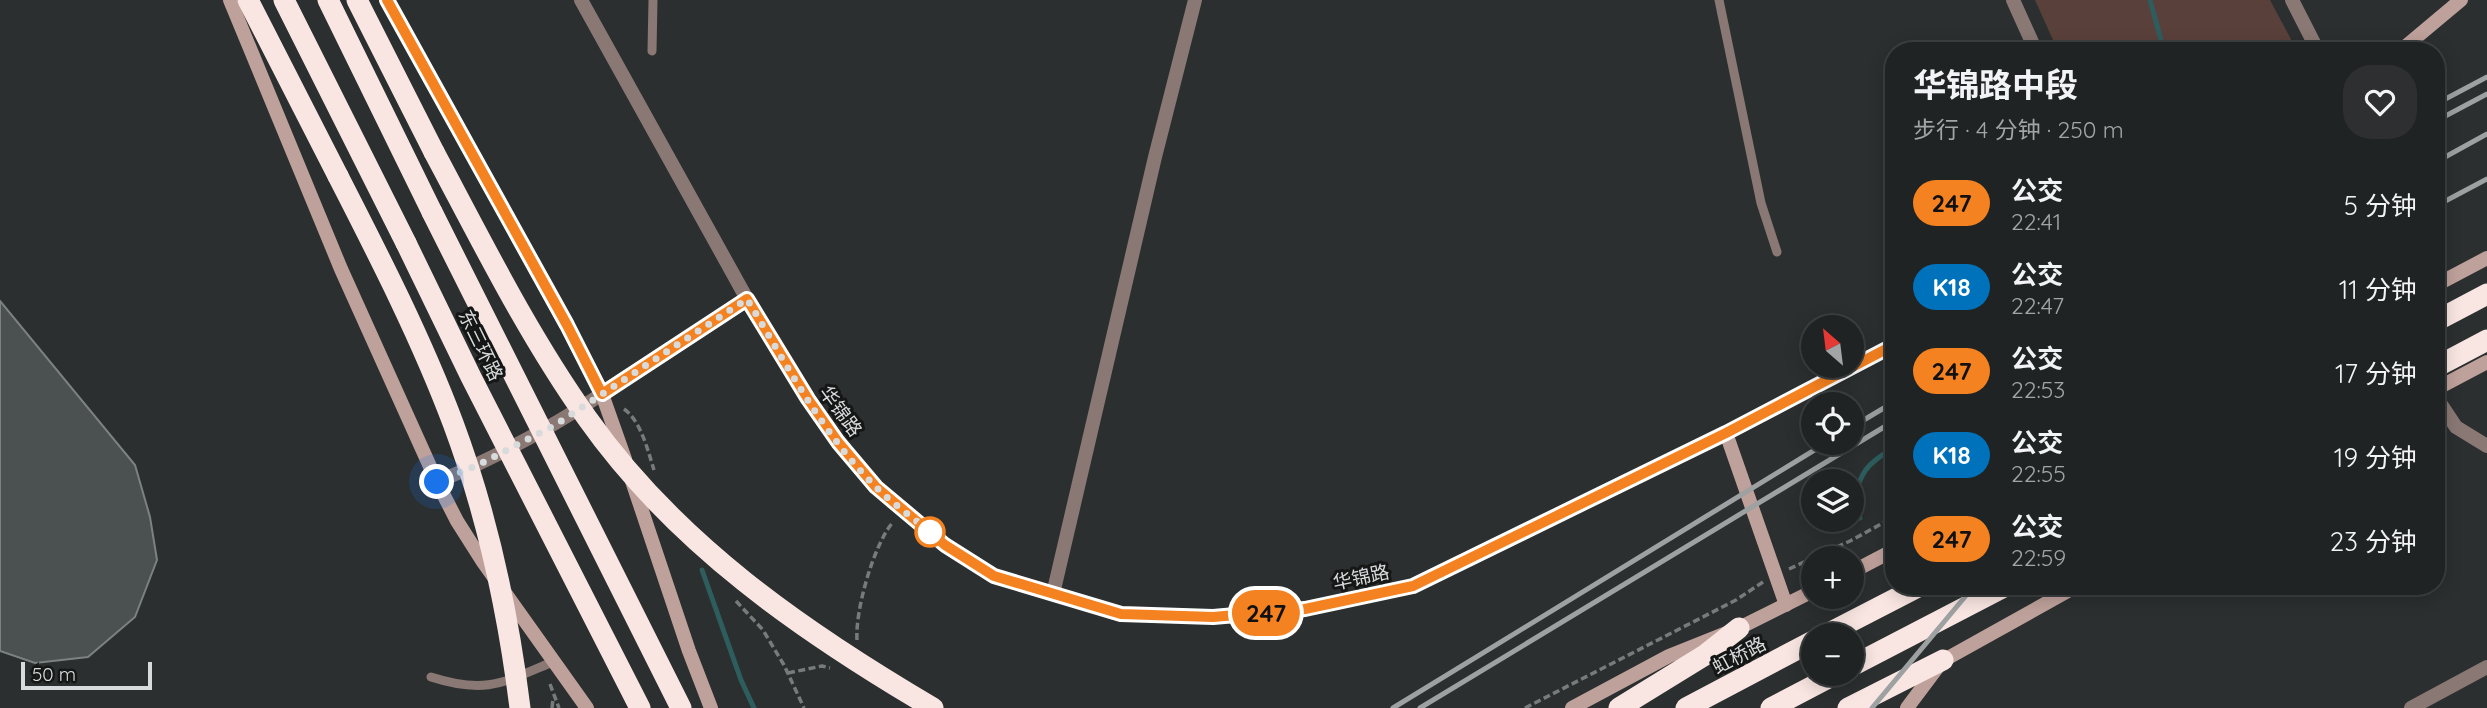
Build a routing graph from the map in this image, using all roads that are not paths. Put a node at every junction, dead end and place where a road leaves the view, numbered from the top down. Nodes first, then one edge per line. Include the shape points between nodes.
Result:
1 (230, 0) edge
2 (248, 0) edge
3 (284, 0) edge
4 (328, 0) edge
5 (357, 0) edge
6 (387, 0) edge
7 (581, 0) edge
8 (653, 0) edge
9 (1195, 0) edge
10 (1719, 0) edge
11 (2013, 0) edge
12 (2292, 0) edge
13 (2461, 0) edge
14 (2032, 42) edge
15 (2313, 42) edge
16 (2411, 42) edge
17 (652, 51) dead end
18 (1777, 252) dead end
19 (2487, 258) edge
20 (2445, 280) edge
21 (2487, 294) edge
22 (747, 299) junction
23 (2445, 316) edge
24 (2487, 340) edge
25 (1885, 350) edge
26 (2445, 362) edge
27 (2487, 362) edge
28 (2445, 384) edge
29 (602, 394) junction
30 (2445, 410) edge
31 (1726, 433) junction
32 (2487, 446) edge
33 (437, 482) junction
34 (1885, 555) edge
35 (1864, 566) edge
36 (1053, 594) junction
37 (1903, 595) edge
38 (1989, 595) edge
39 (2061, 595) edge
40 (1801, 598) edge
41 (1786, 605) junction
42 (1848, 623) edge
43 (1740, 628) junction
44 (1801, 647) edge
45 (1864, 660) edge
46 (1943, 660) junction
47 (555, 661) junction
48 (2487, 667) edge
49 (431, 677) dead end
50 (1813, 686) edge
51 (520, 708) edge
52 (587, 708) edge
53 (640, 708) edge
54 (681, 708) edge
55 (711, 708) edge
56 (933, 708) edge
57 (1572, 708) edge
58 (1619, 708) edge
59 (1686, 708) edge
60 (1771, 708) edge
61 (1848, 708) edge
62 (1863, 708) edge
63 (1907, 708) edge
64 (2411, 708) edge

1 - 33 main road via 341,269
2 - 51 highway, bridge via 412,327 454,424 496,567
3 - 53 highway, 东三环路, bridge
4 - 54 highway, 东三环路, bridge
5 - 56 highway, bridge via 545,355 587,419 634,477 718,562 761,596
6 - 29 main road
7 - 22 street
8 - 17 lane
9 - 36 street
10 - 18 lane via 1761,202
11 - 14 street
12 - 15 street
13 - 16 main road
19 - 20 main road
21 - 23 highway
22 - 29 main road
22 - 36 main road, 华锦路 via 808,399 876,487 945,545 994,576
24 - 26 highway
25 - 31 main road, 华锦路
27 - 28 main road
29 - 33 street via 555,425
29 - 55 main road
30 - 32 street via 2456,427
31 - 36 main road, 华锦路 via 1413,586 1305,609 1213,617 1121,614
31 - 41 main road
33 - 47 main road via 483,562
34 - 35 main road
37 - 42 highway
38 - 45 highway
39 - 46 main road
40 - 41 main road
41 - 43 main road
43 - 57 main road via 1669,656
43 - 58 highway
44 - 59 highway, 虹桥路
46 - 61 highway
46 - 62 main road
46 - 63 main road
47 - 49 lane via 483,687
47 - 52 main road
48 - 64 street
50 - 60 highway

